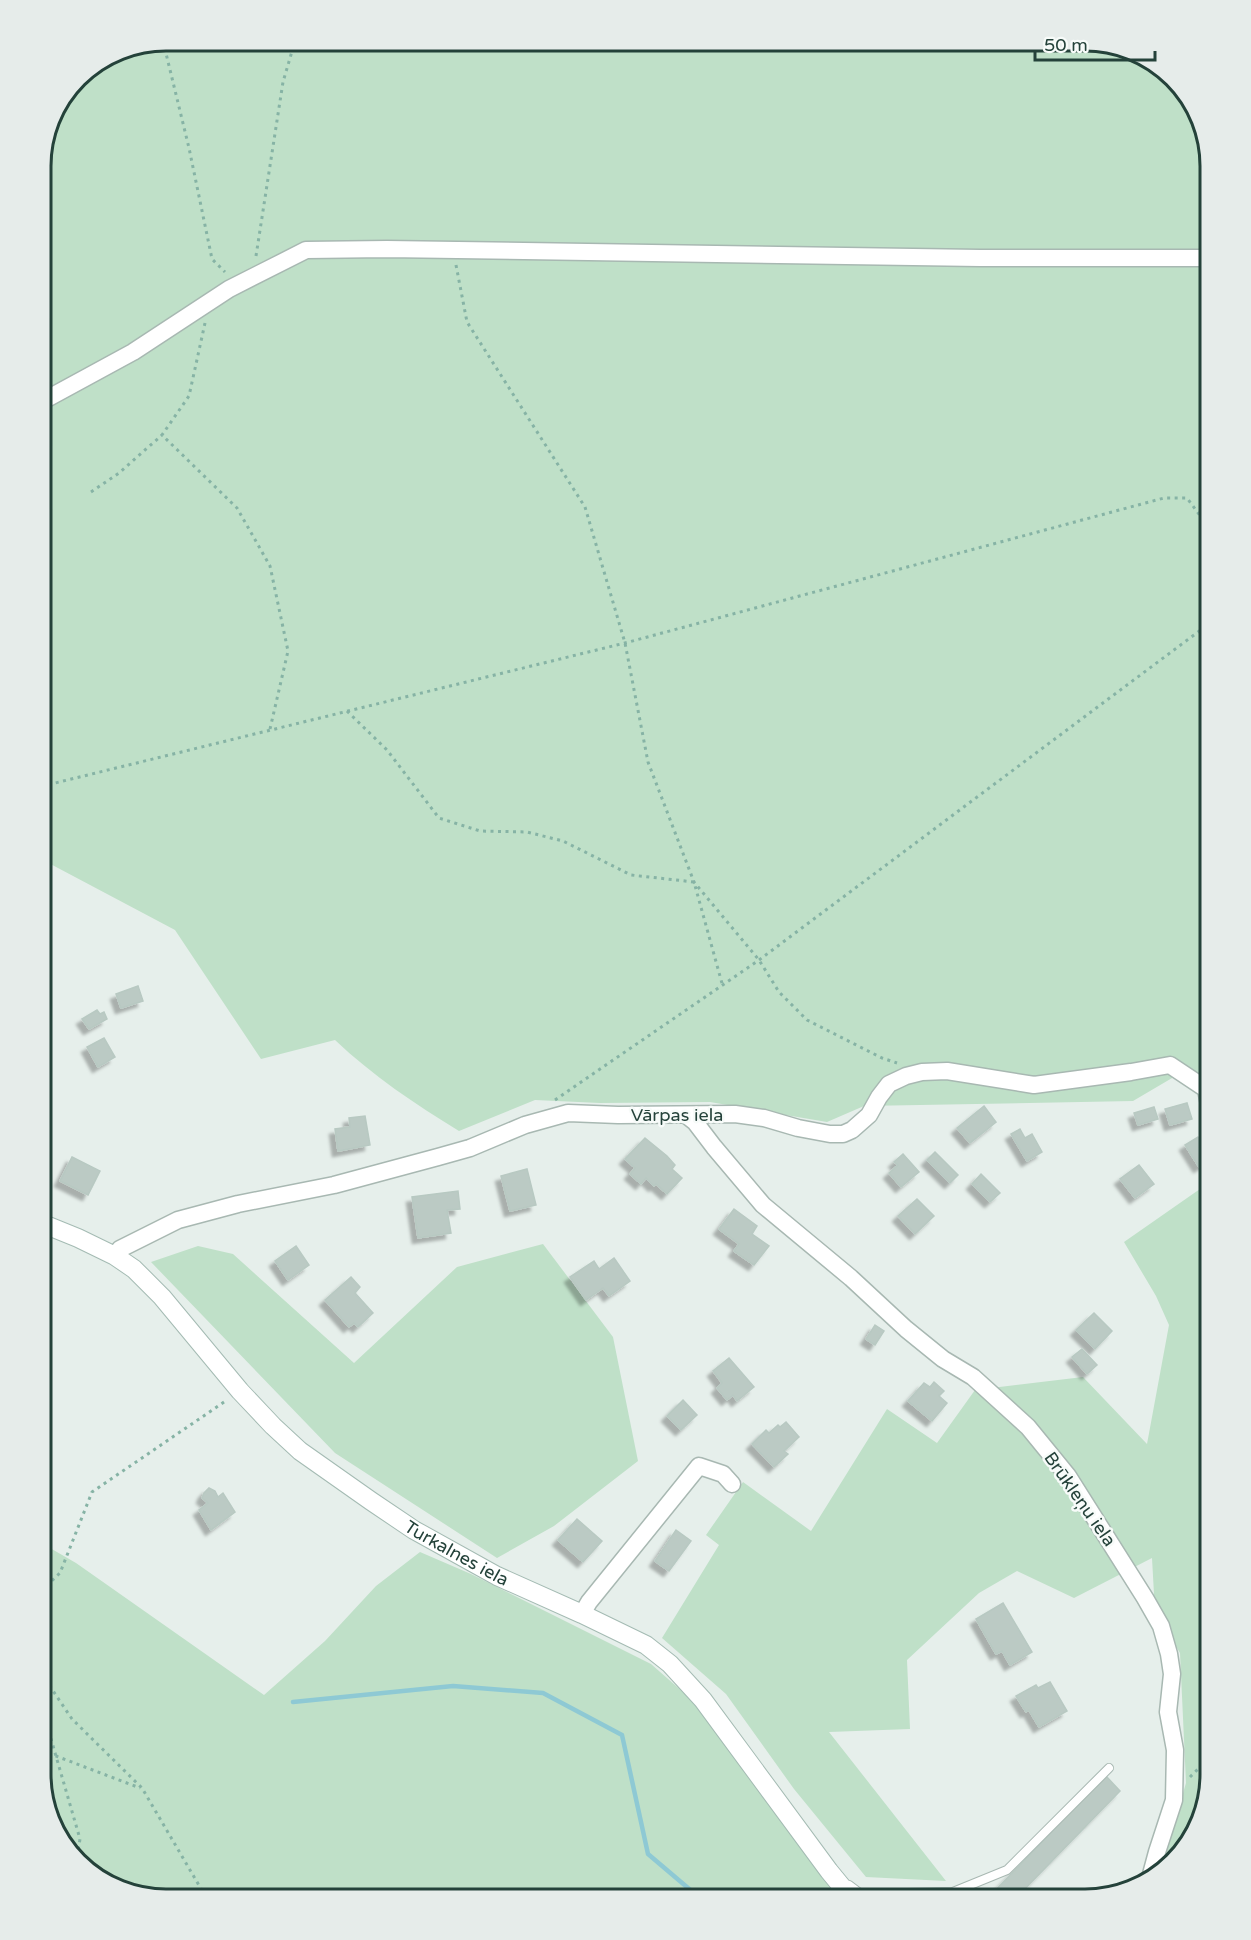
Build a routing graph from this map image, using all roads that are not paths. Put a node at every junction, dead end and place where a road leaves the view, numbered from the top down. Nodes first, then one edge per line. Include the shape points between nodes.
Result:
1 (1200, 258) edge
2 (51, 395) edge
3 (1200, 1085) edge
4 (686, 1115) junction
5 (51, 1227) edge
6 (115, 1256) junction
7 (732, 1484) dead end
8 (582, 1614) junction
9 (1109, 1768) dead end
10 (1153, 1867) edge
11 (829, 1871) junction
12 (844, 1889) edge
13 (854, 1889) edge
14 (960, 1889) edge

1 - 2 street via 306,250 250,278 133,352
3 - 4 street, Vārpas iela via 1170,1065 1034,1085 974,1074 927,1071 889,1084 869,1115 843,1134 735,1114
4 - 6 street, Vārpas iela via 568,1113 438,1157 178,1220 120,1249
4 - 10 street, Brūkleņu iela via 763,1205 906,1329 973,1377 1028,1427 1068,1476 1145,1598 1161,1626 1169,1654 1172,1674 1168,1712 1175,1750 1174,1800
5 - 6 main road, Turkalnes iela
6 - 8 main road, Turkalnes iela via 135,1269 162,1297 240,1391 300,1451 406,1524 497,1576
7 - 8 street via 723,1474 699,1466
8 - 11 main road, Turkalnes iela via 646,1645 670,1664 703,1700
9 - 14 lane via 1007,1870
11 - 12 main road, Turkalnes iela
11 - 13 lane

